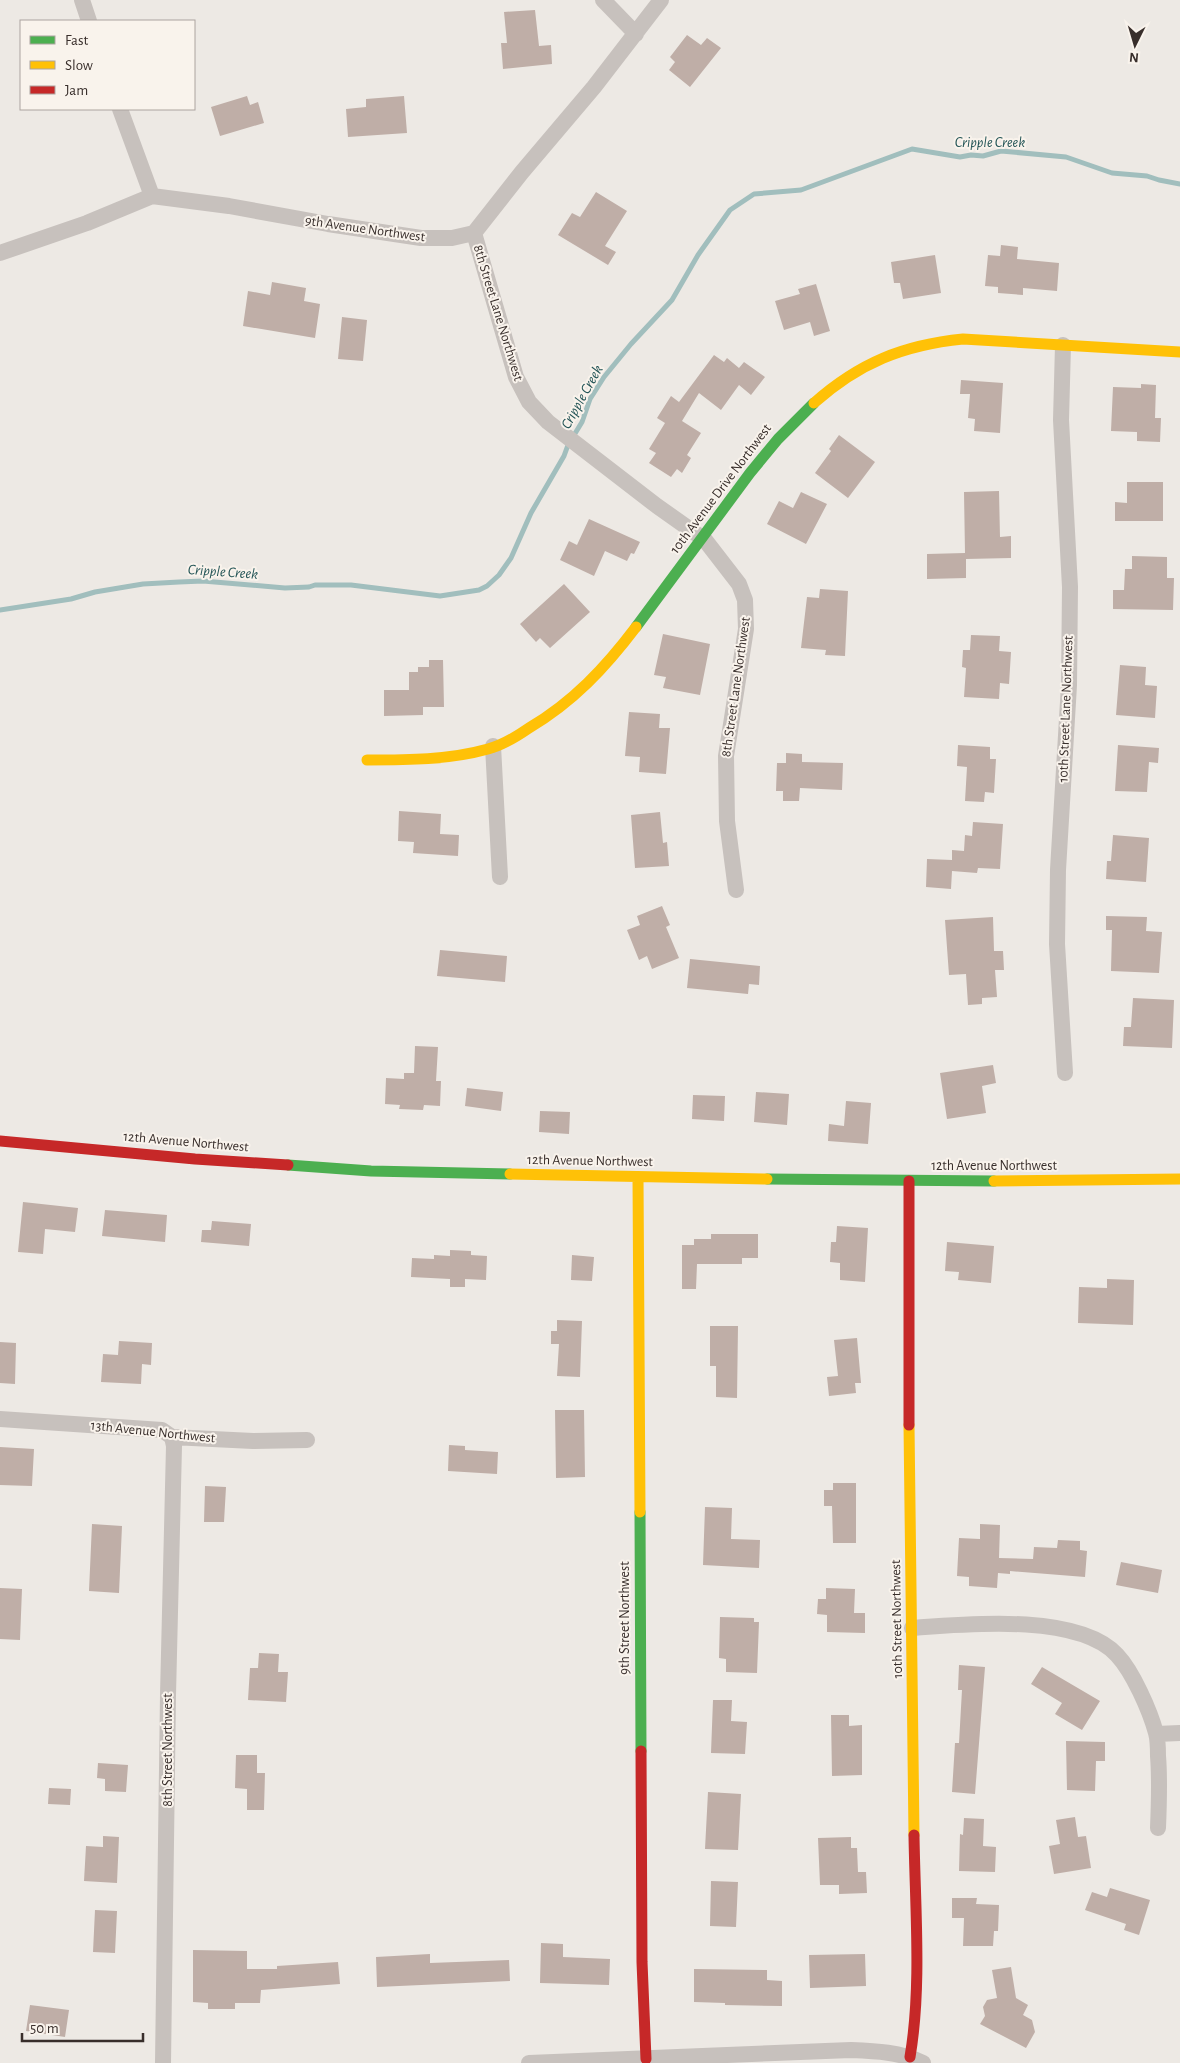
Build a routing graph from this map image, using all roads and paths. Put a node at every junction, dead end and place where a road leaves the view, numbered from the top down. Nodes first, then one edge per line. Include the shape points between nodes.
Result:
1 (82, 0) edge
2 (603, 0) edge
3 (661, 0) edge
4 (89, 20) edge
5 (636, 34) junction
6 (120, 110) edge
7 (152, 196) junction
8 (474, 233) junction
9 (0, 253) edge
10 (1063, 345) junction
11 (1180, 352) edge
12 (702, 537) junction
13 (492, 746) junction
14 (367, 760) dead end
15 (500, 877) dead end
16 (736, 890) dead end
17 (1065, 1073) dead end
18 (0, 1141) edge
19 (638, 1177) junction
20 (1180, 1179) edge
21 (909, 1181) junction
22 (0, 1419) edge
23 (172, 1437) junction
24 (307, 1440) dead end
25 (912, 1628) junction
26 (1157, 1734) junction
27 (1180, 1734) edge
28 (1158, 1828) dead end
29 (646, 2059) junction
30 (917, 2060) edge
31 (163, 2063) edge
32 (529, 2063) edge

1 - 4 street
2 - 5 street
3 - 5 street
5 - 8 street
6 - 7 street
7 - 8 street, 9th Avenue Northwest via 421,238 452,238
7 - 9 street, 9th Avenue Northwest
8 - 12 street, 8th Street Lane Northwest via 516,377 529,402 548,422
10 - 11 street, 10th Avenue Drive Northwest
10 - 12 street, 10th Avenue Drive Northwest via 992,339 941,341 909,348 859,369 788,427
10 - 17 street, 10th Street Lane Northwest via 1061,420 1070,587 1069,685 1057,944
12 - 13 street, 10th Avenue Drive Northwest via 597,677 548,718 504,743
12 - 16 street, 8th Street Lane Northwest via 739,584 746,612 726,756 727,821
13 - 14 street, 10th Avenue Drive Northwest via 437,758
13 - 15 street
18 - 19 street, 12th Avenue Northwest via 195,1159 371,1170
19 - 21 street, 12th Avenue Northwest
19 - 29 street, 9th Street Northwest via 642,1952
20 - 21 street, 12th Avenue Northwest
21 - 25 street, 10th Street Northwest
22 - 23 street, 13th Avenue Northwest via 162,1430
23 - 24 street, 13th Avenue Northwest
23 - 31 street, 8th Street Northwest
25 - 26 street via 1034,1626 1068,1629 1098,1640 1117,1654 1127,1668
25 - 30 street, 10th Street Northwest
26 - 27 street
26 - 28 street
29 - 30 street via 851,2050 884,2052
29 - 32 street

